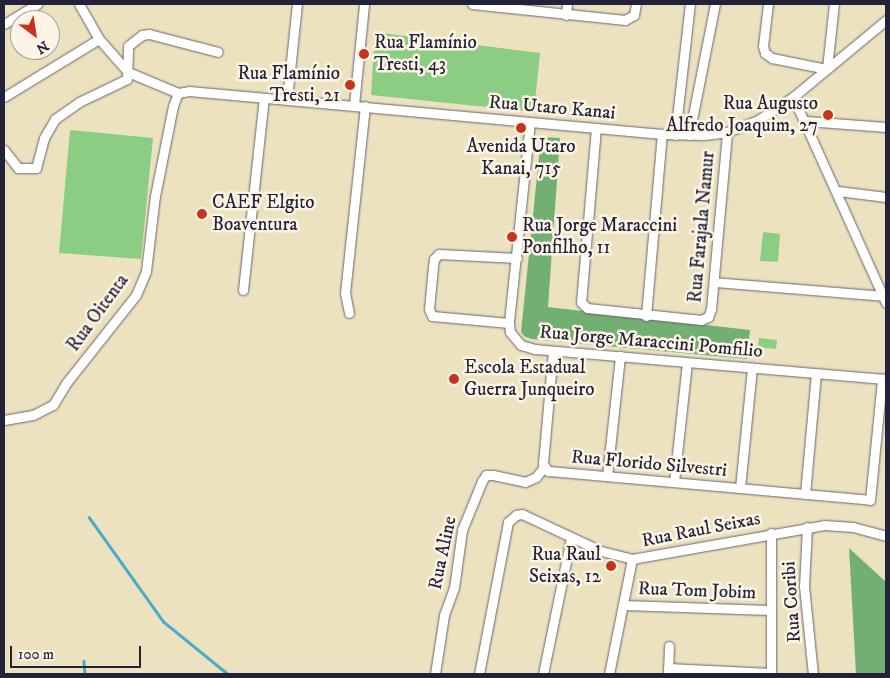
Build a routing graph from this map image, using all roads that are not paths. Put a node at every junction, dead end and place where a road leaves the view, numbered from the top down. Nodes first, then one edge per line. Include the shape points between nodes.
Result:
1 (37, 4) edge
2 (79, 4) edge
3 (297, 4) edge
4 (364, 4) edge
5 (472, 4) edge
6 (567, 4) edge
7 (636, 4) edge
8 (690, 4) edge
9 (715, 4) edge
10 (768, 4) edge
11 (834, 4) edge
12 (501, 5) edge
13 (566, 15) junction
14 (886, 20) edge
15 (4, 24) edge
16 (99, 39) junction
17 (218, 52) dead end
18 (827, 68) junction
19 (128, 72) junction
20 (178, 93) junction
21 (793, 96) junction
22 (4, 97) edge
23 (264, 98) junction
24 (288, 99) junction
25 (354, 105) junction
26 (365, 106) junction
27 (806, 121) junction
28 (530, 122) junction
29 (886, 127) edge
30 (596, 128) junction
31 (727, 132) junction
32 (662, 134) junction
33 (675, 134) junction
34 (689, 135) junction
35 (4, 150) edge
36 (838, 192) junction
37 (886, 197) edge
38 (517, 258) junction
39 (714, 282) junction
40 (243, 290) dead end
41 (885, 299) edge
42 (350, 313) dead end
43 (646, 316) junction
44 (509, 323) junction
45 (553, 351) junction
46 (620, 356) junction
47 (687, 363) junction
48 (752, 368) junction
49 (816, 374) junction
50 (884, 379) edge
51 (4, 420) edge
52 (544, 467) junction
53 (607, 476) junction
54 (674, 482) junction
55 (740, 488) junction
56 (805, 494) junction
57 (807, 527) junction
58 (771, 533) junction
59 (886, 536) edge
60 (570, 538) junction
61 (632, 560) junction
62 (624, 605) junction
63 (769, 610) junction
64 (669, 646) dead end
65 (668, 671) edge
66 (435, 674) edge
67 (479, 674) edge
68 (543, 674) edge
69 (608, 674) edge
70 (771, 674) edge
71 (813, 674) edge

1 - 15 street
2 - 16 street
3 - 24 street
4 - 25 street
5 - 12 street
6 - 13 street
7 - 13 street via 629,20
8 - 33 street
9 - 34 street
10 - 18 street via 765,53 772,58
11 - 18 street
12 - 13 street
14 - 18 street, Rua Utaro Kanai
16 - 19 street
16 - 22 street
17 - 19 street via 149,34 142,35 128,46
18 - 21 street, Rua Utaro Kanai
19 - 20 street
19 - 35 street via 123,83 79,102 55,119 44,138 34,170 18,168
20 - 23 street, Rua Utaro Kanai via 189,90
20 - 51 street, Rua Oitenta via 155,196 146,271 136,294 67,382 53,405 33,416
21 - 27 street
21 - 31 street, Rua Utaro Kanai via 758,120
23 - 24 street, Rua Utaro Kanai
23 - 40 street
24 - 25 street, Rua Utaro Kanai
25 - 26 street, Rua Utaro Kanai
26 - 28 street, Rua Utaro Kanai
26 - 42 street via 346,294
27 - 29 street
27 - 36 street
28 - 30 street, Rua Utaro Kanai
28 - 38 street
30 - 32 street, Rua Utaro Kanai
30 - 43 street, Rua Farajala Namur via 581,302 587,308
31 - 34 street, Rua Utaro Kanai
31 - 39 street, Rua Farajala Namur
32 - 33 street, Rua Utaro Kanai
32 - 43 street
33 - 34 street, Rua Utaro Kanai
36 - 37 street
36 - 41 street
38 - 44 street
38 - 44 street via 439,254 434,259 429,309 432,316
39 - 41 street
39 - 43 street, Rua Farajala Namur via 711,309 705,319
44 - 45 street, Rua Jorge Maraccini Pomfilio via 510,332 521,345
45 - 46 street, Rua Jorge Maraccini Pomfilio
45 - 52 street, Rua Florido Silvestri
46 - 47 street, Rua Jorge Maraccini Pomfilio
46 - 53 street
47 - 48 street, Rua Jorge Maraccini Pomfilio
47 - 54 street
48 - 49 street, Rua Jorge Maraccini Pomfilio
48 - 55 street
49 - 50 street, Rua Jorge Maraccini Pomfilio
49 - 56 street
50 - 56 street, Rua Florido Silvestri via 875,500
52 - 53 street, Rua Florido Silvestri via 548,471
52 - 66 street, Rua Aline via 536,477 525,482 493,475 486,475 482,480 462,530 454,588 444,616
53 - 54 street, Rua Florido Silvestri
54 - 55 street, Rua Florido Silvestri
55 - 56 street, Rua Florido Silvestri
57 - 58 street, Rua Raul Seixas
57 - 59 street, Rua Raul Seixas via 842,526
57 - 71 street, Rua Coribi via 804,586
58 - 61 street, Rua Raul Seixas
58 - 63 street
60 - 61 street, Rua Raul Seixas
60 - 67 street, Rua Raul Seixas via 522,514 510,519
60 - 68 street
61 - 62 street
62 - 63 street, Rua Tom Jobim
62 - 69 street
63 - 70 street
64 - 65 street
65 - 70 street

